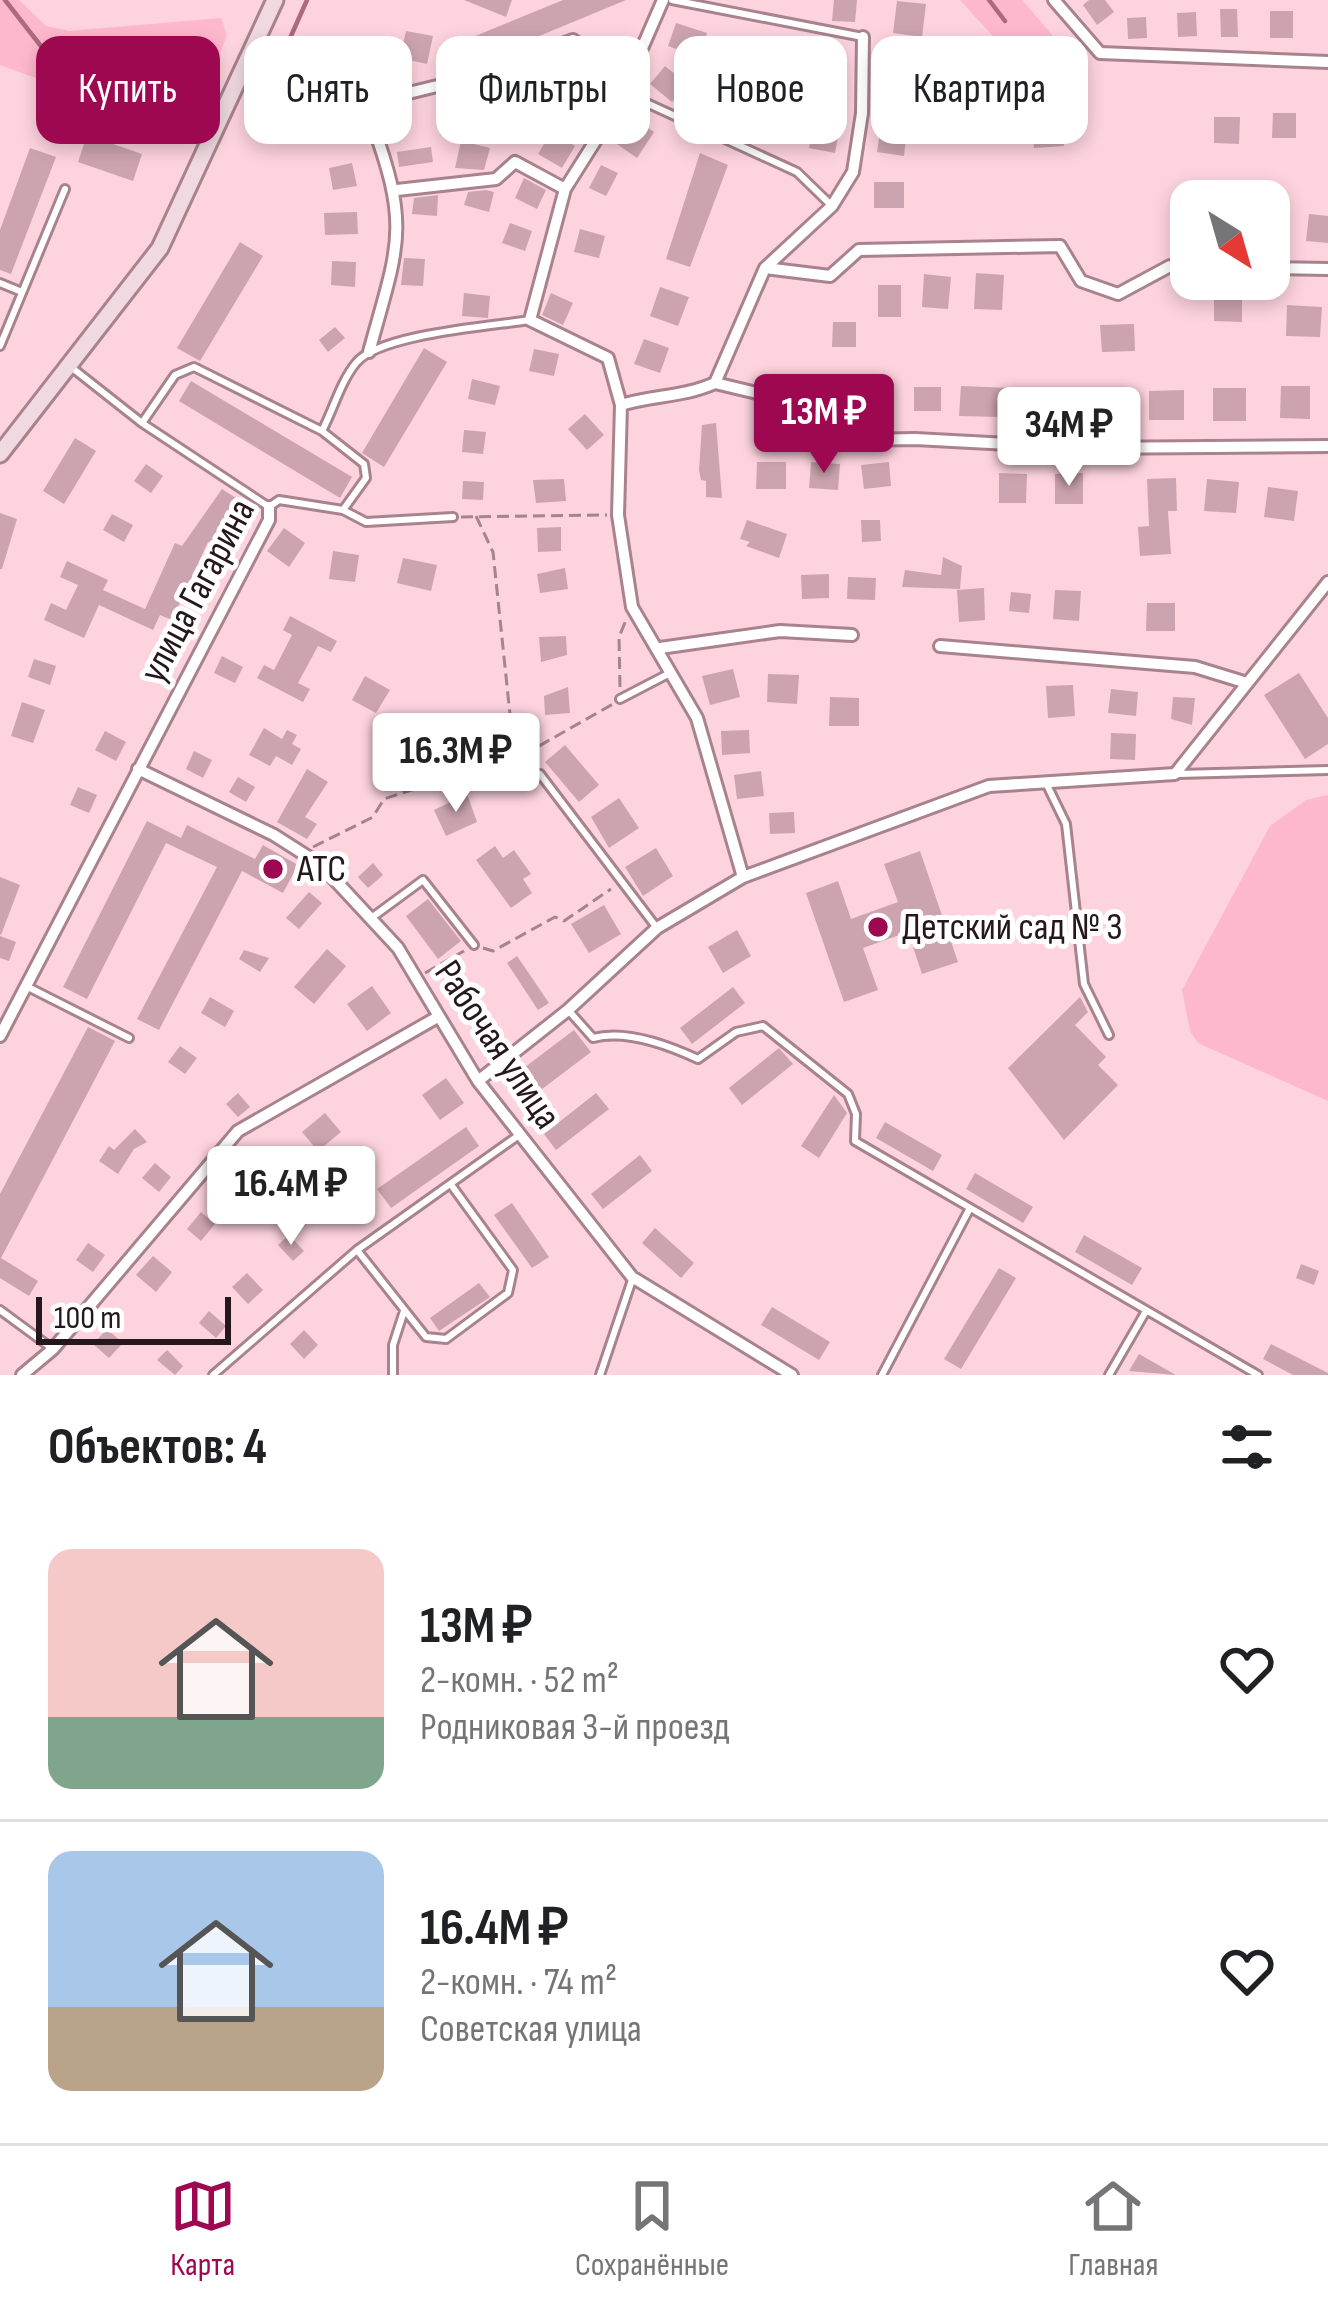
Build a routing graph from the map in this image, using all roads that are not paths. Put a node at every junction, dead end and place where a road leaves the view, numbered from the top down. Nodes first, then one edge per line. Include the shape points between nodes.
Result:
1 (275, 0) edge
2 (663, 0) edge
3 (672, 0) edge
4 (1054, 0) edge
5 (650, 38) edge
6 (863, 38) joint
7 (1328, 62) edge
8 (436, 86) edge
9 (650, 105) edge
10 (591, 144) edge
11 (65, 189) dead end
12 (565, 189) junction
13 (397, 190) junction
14 (832, 206) junction
15 (1170, 266) edge
16 (765, 268) junction
17 (1290, 268) edge
18 (1328, 269) edge
19 (0, 283) edge
20 (22, 292) junction
21 (530, 320) junction
22 (0, 346) edge
23 (369, 352) junction
24 (70, 367) junction
25 (715, 383) junction
26 (621, 405) junction
27 (142, 423) junction
28 (322, 431) junction
29 (1328, 446) edge
30 (0, 454) edge
31 (269, 507) junction
32 (343, 510) junction
33 (453, 517) road end
34 (1328, 582) edge
35 (852, 635) dead end
36 (940, 646) dead end
37 (660, 648) junction
38 (674, 670) junction
39 (1247, 683) junction
40 (620, 699) road end
41 (138, 769) junction
42 (1328, 770) edge
43 (540, 774) road end
44 (1174, 774) junction
45 (1045, 779) junction
46 (743, 877) junction
47 (374, 916) junction
48 (657, 928) junction
49 (474, 945) road end
50 (26, 986) junction
51 (568, 1010) junction
52 (436, 1018) junction
53 (0, 1036) edge
54 (1109, 1036) dead end
55 (129, 1038) dead end
56 (478, 1081) junction
57 (519, 1135) junction
58 (452, 1186) junction
59 (970, 1208) junction
60 (357, 1250) junction
61 (632, 1276) junction
62 (0, 1310) edge
63 (1147, 1310) junction
64 (404, 1312) junction
65 (53, 1349) junction
66 (22, 1375) edge
67 (213, 1375) edge
68 (393, 1375) edge
69 (600, 1375) edge
70 (792, 1375) edge
71 (883, 1375) edge
72 (1109, 1375) edge
73 (1258, 1375) edge

1 - 24 main road via 160,248
2 - 5 street
3 - 6 lane
4 - 7 street via 1100,53
6 - 14 street via 858,146
8 - 13 street via 380,100 372,123
9 - 14 lane via 796,172
10 - 12 street
11 - 20 lane
12 - 13 street via 515,162 496,179
12 - 21 street
13 - 23 street via 400,233
14 - 16 street
15 - 16 street via 1118,294 1081,281 1060,246 859,250 830,276
16 - 25 street
17 - 18 street
19 - 20 lane
20 - 22 lane
21 - 23 lane
21 - 26 street via 608,358
23 - 28 lane
24 - 27 lane
24 - 30 main road
25 - 26 street
25 - 29 street via 760,394 802,441
26 - 37 street via 618,515 632,607
27 - 28 lane via 175,375 194,367
27 - 31 lane
28 - 32 lane via 364,464 366,478
31 - 32 lane, улица Гагарина via 279,500
31 - 41 street, улица Гагарина
32 - 33 lane, улица Гагарина via 367,522
34 - 39 street
35 - 37 street via 780,631
36 - 39 street via 1195,667
37 - 38 street
38 - 40 lane
38 - 46 street via 697,718
39 - 44 street
41 - 47 street, Рабочая улица via 307,854
41 - 50 street, улица Гагарина
42 - 44 lane
43 - 48 lane
44 - 45 street
45 - 46 street via 946,799
45 - 54 lane via 1066,824 1084,984
46 - 48 street
47 - 49 lane via 423,880
47 - 52 street, Рабочая улица
48 - 51 street
50 - 53 street, улица Гагарина
50 - 55 lane
51 - 56 street
51 - 59 lane via 593,1038 636,1038 698,1059 736,1032 764,1026 848,1094 856,1142
52 - 56 street, Рабочая улица
52 - 65 street via 238,1131
56 - 57 street, Рабочая улица
57 - 58 lane
57 - 61 street, Рабочая улица
58 - 60 lane
58 - 64 lane via 514,1282 446,1339 426,1336
59 - 63 lane
59 - 71 lane
60 - 64 lane
60 - 67 lane
61 - 69 lane
61 - 70 street, Рабочая улица
62 - 65 lane
63 - 72 lane
63 - 73 lane
64 - 68 lane
65 - 66 street

